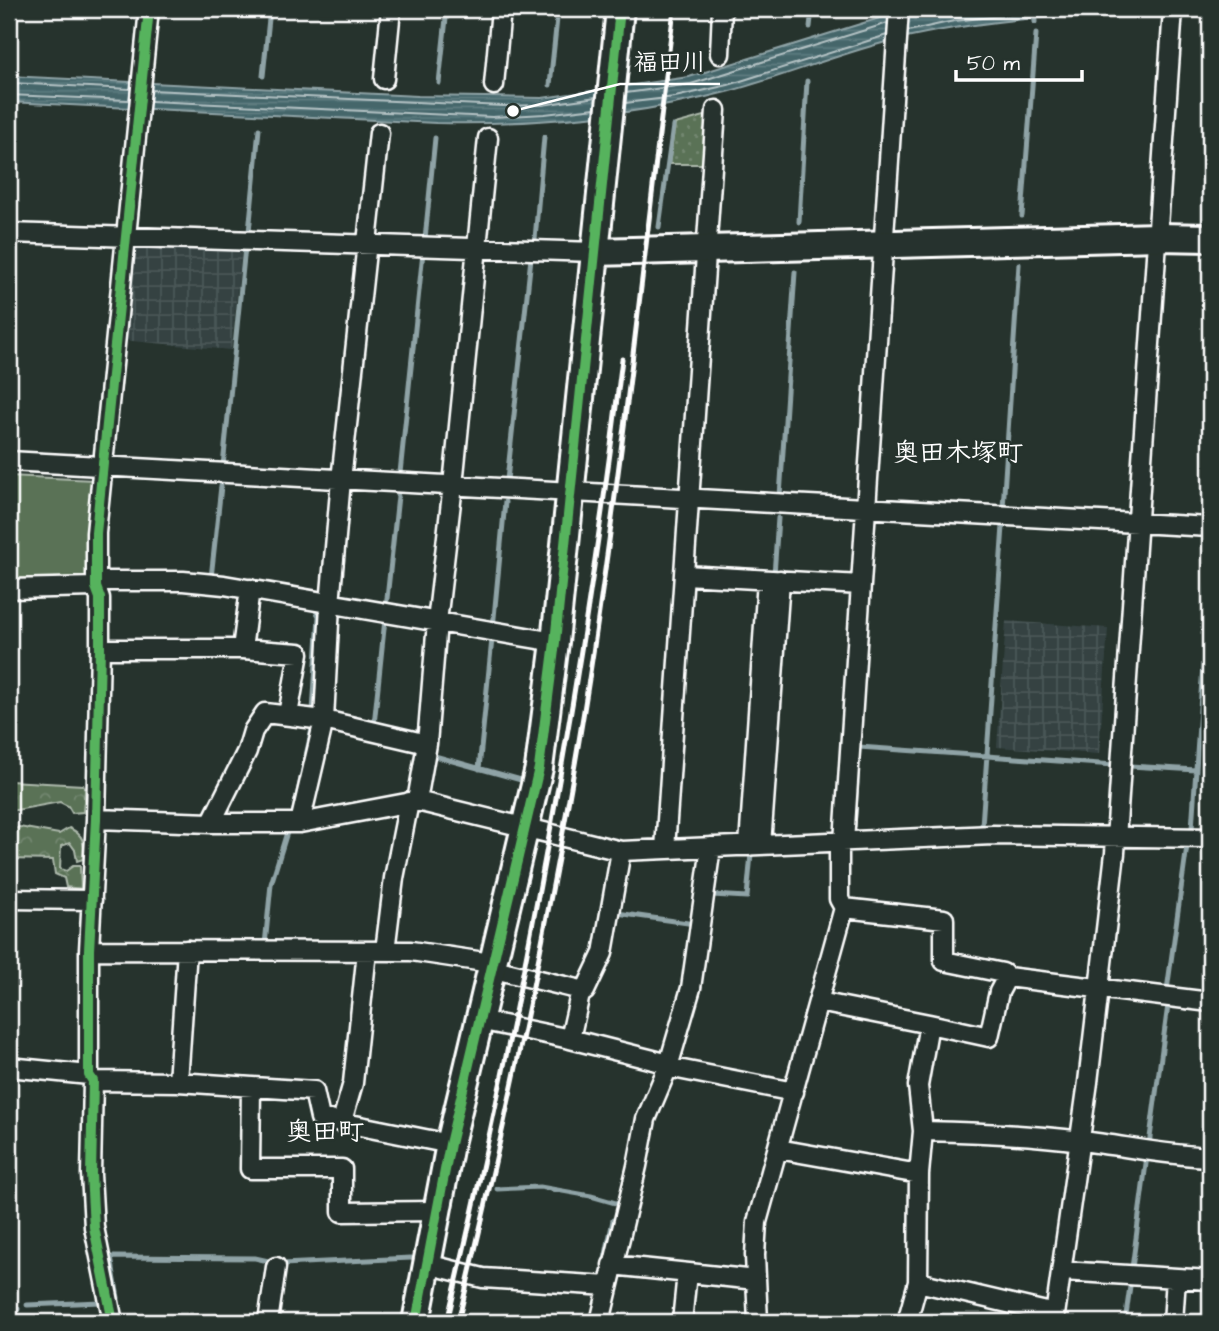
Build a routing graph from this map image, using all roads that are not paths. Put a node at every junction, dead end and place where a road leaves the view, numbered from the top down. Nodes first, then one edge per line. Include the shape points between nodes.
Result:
1 (149, 9) edge
2 (391, 9) edge
3 (501, 9) edge
4 (620, 9) edge
5 (722, 9) edge
6 (898, 9) edge
7 (1173, 12) edge
8 (720, 54) dead end
9 (384, 79) dead end
10 (494, 85) dead end
11 (716, 110) dead end
12 (379, 133) dead end
13 (488, 138) dead end
14 (9, 233) edge
15 (126, 237) junction
16 (1159, 237) junction
17 (1210, 238) edge
18 (367, 244) junction
19 (884, 245) junction
20 (477, 247) junction
21 (708, 249) junction
22 (595, 252) junction
23 (9, 461) edge
24 (103, 466) junction
25 (341, 480) junction
26 (453, 485) junction
27 (570, 491) junction
28 (690, 499) junction
29 (866, 509) junction
30 (1139, 523) junction
31 (1210, 527) edge
32 (685, 575) junction
33 (774, 580) junction
34 (96, 584) junction
35 (861, 584) junction
36 (9, 589) edge
37 (250, 589) junction
38 (330, 604) junction
39 (436, 622) junction
40 (555, 642) junction
41 (100, 649) junction
42 (242, 649) junction
43 (288, 715) junction
44 (324, 720) junction
45 (427, 744) junction
46 (413, 801) junction
47 (96, 819) junction
48 (211, 823) junction
49 (300, 823) junction
50 (526, 829) junction
51 (1116, 836) junction
52 (1210, 838) edge
53 (841, 842) junction
54 (755, 845) junction
55 (711, 847) junction
56 (665, 849) junction
57 (621, 851) junction
58 (9, 900) edge
59 (92, 900) junction
60 (844, 908) junction
61 (89, 950) junction
62 (187, 950) junction
63 (367, 951) junction
64 (385, 951) junction
65 (491, 965) junction
66 (1007, 977) junction
67 (1100, 988) junction
68 (581, 990) junction
69 (818, 1002) junction
70 (1210, 1002) edge
71 (479, 1020) junction
72 (929, 1024) junction
73 (570, 1039) junction
74 (668, 1065) junction
75 (9, 1067) edge
76 (91, 1078) junction
77 (178, 1082) junction
78 (251, 1087) junction
79 (794, 1092) junction
80 (342, 1122) junction
81 (923, 1131) junction
82 (1079, 1141) junction
83 (450, 1144) junction
84 (778, 1150) junction
85 (1210, 1157) edge
86 (919, 1174) junction
87 (437, 1211) junction
88 (427, 1264) junction
89 (612, 1265) junction
90 (276, 1267) dead end
91 (1062, 1271) junction
92 (687, 1273) junction
93 (1176, 1278) junction
94 (756, 1280) junction
95 (1210, 1280) edge
96 (918, 1282) junction
97 (608, 1286) junction
98 (1055, 1318) edge
99 (113, 1322) edge
100 (268, 1322) edge
101 (416, 1322) edge
102 (600, 1322) edge
103 (682, 1322) edge
104 (758, 1322) edge
105 (907, 1322) edge
106 (1173, 1322) edge

1 - 15 street
2 - 9 street
3 - 10 street
4 - 22 street
5 - 8 street
6 - 19 street
7 - 16 street
11 - 21 street
12 - 18 street
13 - 20 street
14 - 15 street
15 - 18 street
15 - 24 street
16 - 17 street
16 - 19 street
16 - 30 street
18 - 20 street
18 - 25 street
19 - 21 street
19 - 29 street
20 - 22 street
20 - 26 street
21 - 22 street
21 - 28 street
22 - 27 street
23 - 24 street
24 - 25 street
24 - 34 street
25 - 26 street
25 - 38 street
26 - 27 street
26 - 39 street
27 - 28 street
27 - 40 street
28 - 29 street
28 - 32 street
29 - 30 street
29 - 35 street
30 - 31 street
30 - 51 street
32 - 33 street
32 - 56 street
33 - 35 street
33 - 54 street
34 - 36 street
34 - 37 street via 183,581
34 - 41 street
35 - 53 street
37 - 38 street
37 - 42 street
38 - 39 street
38 - 44 street
39 - 40 street
39 - 45 street
40 - 50 street
41 - 42 street
41 - 47 street
42 - 43 street via 299,653
43 - 44 street
43 - 48 street via 265,713
44 - 45 street
44 - 49 street
45 - 46 street
46 - 49 street
46 - 50 street
46 - 64 street via 394,878
47 - 48 street
47 - 59 street
48 - 49 street
50 - 57 street
50 - 65 street
51 - 52 street
51 - 53 street via 993,835
51 - 67 street
53 - 54 street
53 - 60 street via 839,899
54 - 55 street
55 - 56 street
55 - 74 street via 691,988
56 - 57 street
57 - 68 street via 603,953 585,991
58 - 59 street
59 - 61 street
60 - 66 street via 944,919 944,961
60 - 69 street
61 - 62 street
61 - 76 street
62 - 63 street
62 - 77 street
63 - 64 street
63 - 80 street via 353,1083
64 - 65 street
65 - 68 street
65 - 71 street
66 - 67 street
66 - 72 street via 989,1037
67 - 70 street
67 - 82 street
68 - 73 street
69 - 72 street
69 - 79 street
71 - 73 street
71 - 83 street
72 - 81 street via 919,1086
73 - 74 street
74 - 79 street
74 - 89 street via 646,1119
75 - 76 street
76 - 77 street
76 - 99 street via 94,1227
77 - 78 street
78 - 80 street via 314,1091 320,1118
78 - 87 street via 250,1169 342,1168 342,1212
79 - 84 street
80 - 83 street
81 - 82 street
81 - 86 street
82 - 85 street
82 - 91 street
83 - 87 street
84 - 86 street
84 - 94 street via 757,1223
86 - 96 street
87 - 88 street
88 - 97 street via 483,1278
88 - 101 street
89 - 92 street
89 - 97 street
90 - 100 street
91 - 93 street
91 - 98 street
92 - 94 street
92 - 103 street
93 - 95 street
93 - 106 street
94 - 104 street
96 - 98 street
96 - 105 street
97 - 102 street

